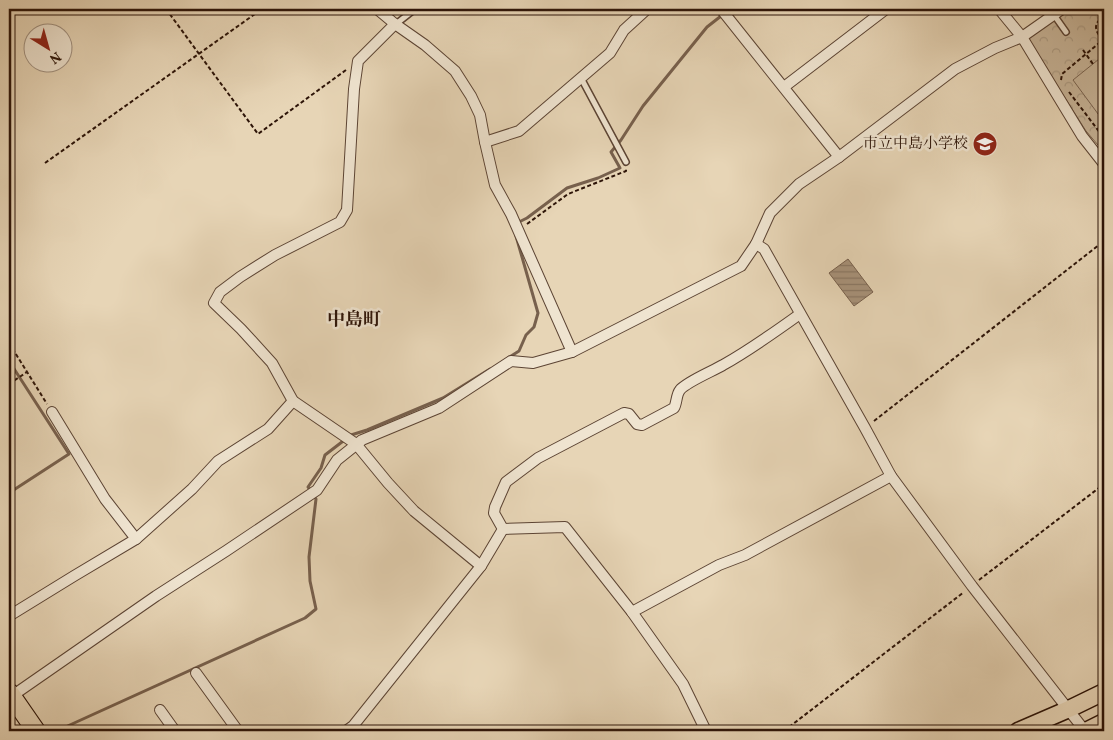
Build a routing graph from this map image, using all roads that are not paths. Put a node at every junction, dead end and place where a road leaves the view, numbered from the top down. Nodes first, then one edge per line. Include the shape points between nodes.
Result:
1 (377, 9) edge
2 (415, 9) edge
3 (647, 9) edge
4 (721, 9) edge
5 (886, 9) edge
6 (999, 9) edge
7 (1058, 12) edge
8 (395, 24) junction
9 (1066, 32) dead end
10 (1022, 37) junction
11 (580, 78) junction
12 (784, 87) junction
13 (485, 142) junction
14 (839, 157) junction
15 (626, 162) road end
16 (1104, 164) edge
17 (756, 244) junction
18 (800, 314) junction
19 (572, 352) junction
20 (293, 401) junction
21 (52, 412) road end
22 (356, 444) junction
23 (891, 476) junction
24 (503, 529) junction
25 (136, 539) junction
26 (481, 566) junction
27 (632, 612) junction
28 (9, 616) edge
29 (196, 673) dead end
30 (1104, 692) edge
31 (10, 694) edge
32 (1069, 709) junction
33 (160, 710) dead end
34 (1104, 722) edge
35 (36, 731) edge
36 (175, 731) edge
37 (238, 731) edge
38 (346, 731) edge
39 (706, 731) edge
40 (1018, 731) edge
41 (1086, 731) edge

1 - 8 street
2 - 8 lane
3 - 11 street via 624,30 610,53
4 - 12 street
5 - 12 street
6 - 10 street
7 - 9 lane
7 - 10 street
8 - 13 street via 454,71 480,115
8 - 20 street via 358,61 348,210 340,222 274,255 240,277 220,292 214,303 272,363
10 - 14 street via 955,69
10 - 16 street via 1082,136
11 - 13 street via 518,131
11 - 15 lane
12 - 14 street
13 - 19 street via 495,186 511,214
14 - 17 street via 800,184 770,213
17 - 18 street via 764,249
17 - 19 street via 741,266
18 - 23 street
18 - 24 street via 763,341 683,387 678,392 674,408 642,425 624,413 538,458 506,482 494,513
19 - 22 street via 533,363 511,361 439,408
20 - 22 street
20 - 25 street via 268,428 218,461
21 - 25 street via 105,499
22 - 26 street via 414,511
22 - 31 street via 337,460 317,490
23 - 27 street
23 - 32 street
24 - 26 street
24 - 27 street via 565,527
25 - 28 street
26 - 38 street
27 - 39 street via 683,684
29 - 37 street
30 - 32 main road
31 - 35 highway
32 - 40 main road
32 - 41 street
33 - 36 street
34 - 41 main road

